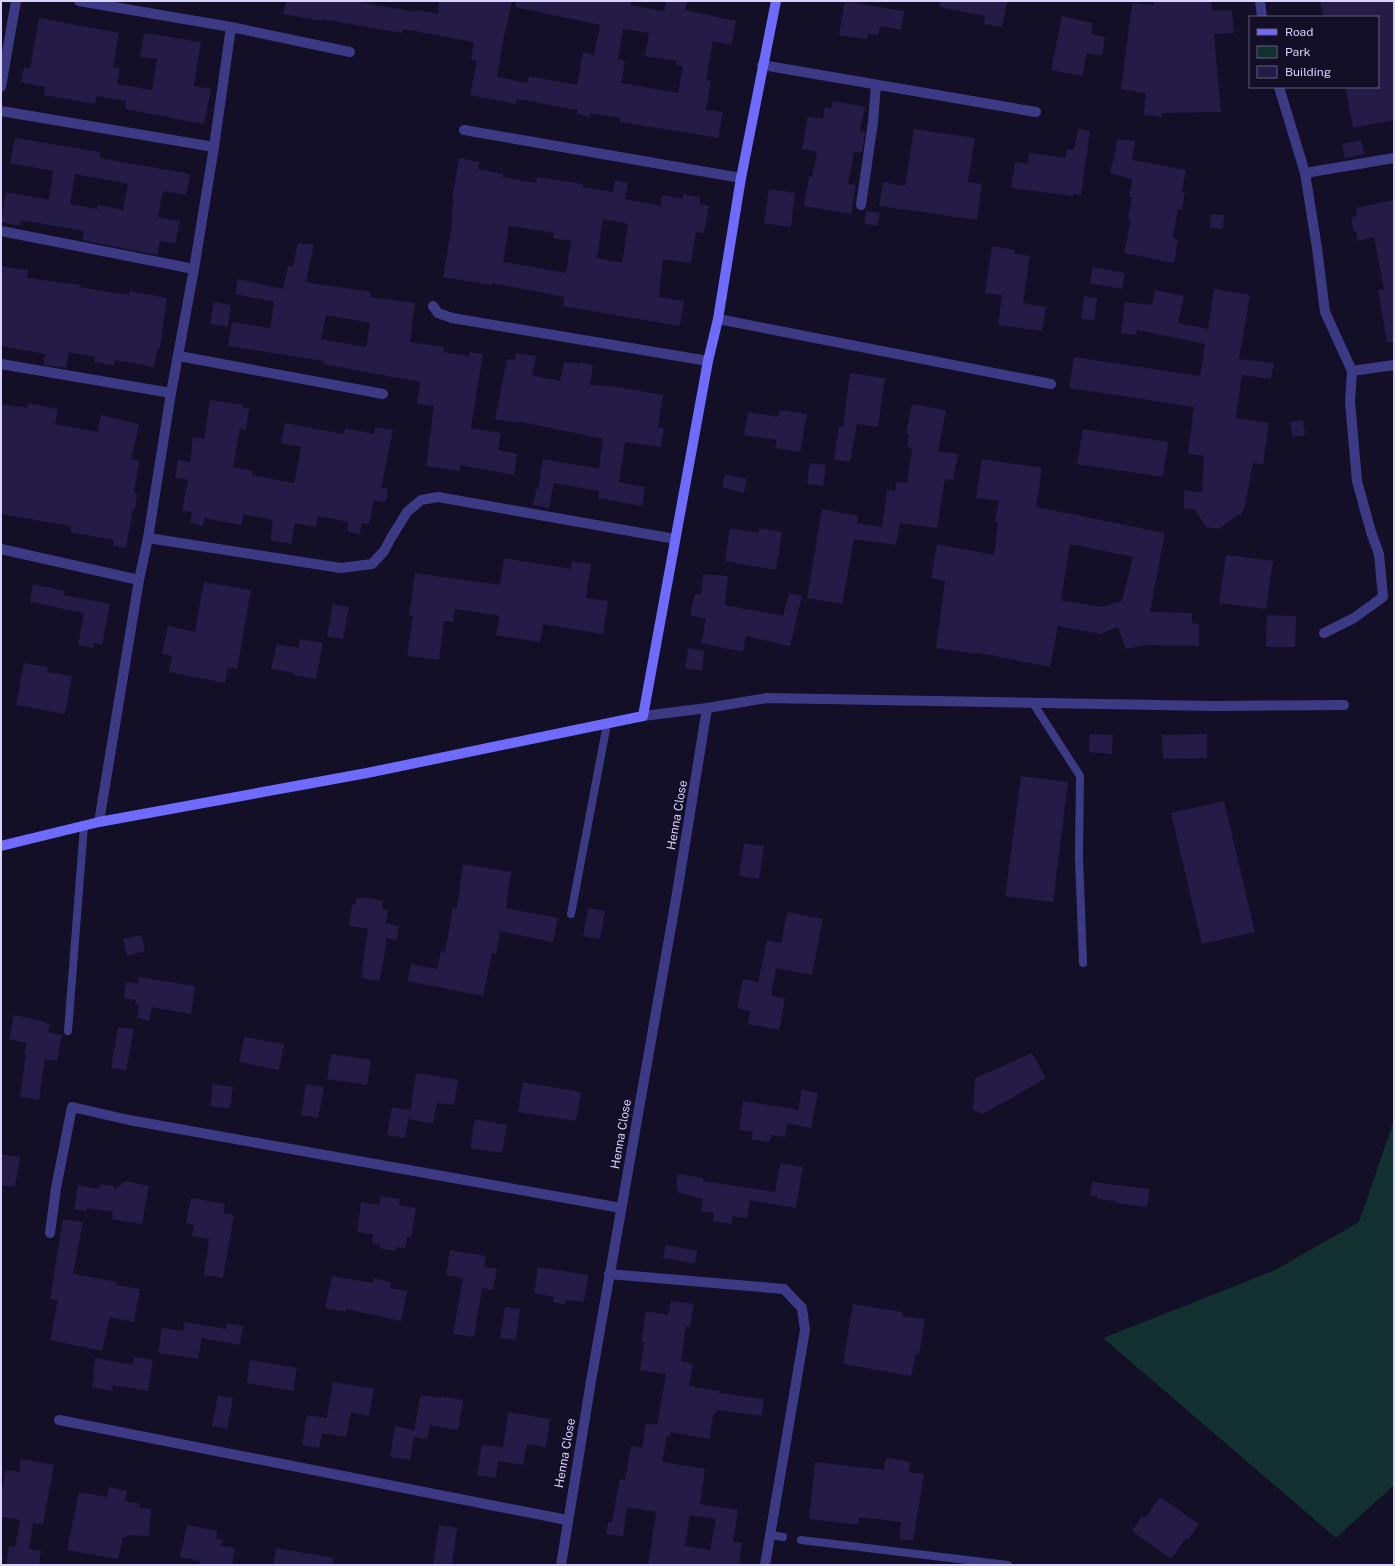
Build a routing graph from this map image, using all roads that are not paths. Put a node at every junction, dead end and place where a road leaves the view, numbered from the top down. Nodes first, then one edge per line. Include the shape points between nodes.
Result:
1 (16, 1) edge
2 (79, 1) edge
3 (776, 1) edge
4 (1260, 1) edge
5 (1262, 16) edge
6 (231, 27) junction
7 (350, 52) dead end
8 (762, 65) junction
9 (876, 85) junction
10 (1, 87) edge
11 (1280, 88) edge
12 (1, 111) edge
13 (1036, 112) dead end
14 (464, 130) dead end
15 (214, 147) junction
16 (1394, 158) edge
17 (1305, 173) junction
18 (741, 178) junction
19 (861, 205) dead end
20 (1, 231) edge
21 (194, 269) junction
22 (433, 306) dead end
23 (718, 320) junction
24 (178, 356) junction
25 (708, 361) junction
26 (1, 364) edge
27 (1394, 365) edge
28 (1352, 371) junction
29 (1051, 384) dead end
30 (171, 393) junction
31 (383, 394) dead end
32 (148, 538) junction
33 (675, 539) junction
34 (1, 549) edge
35 (139, 580) junction
36 (1324, 634) dead end
37 (1033, 702) junction
38 (1344, 705) dead end
39 (707, 708) junction
40 (643, 716) junction
41 (607, 724) junction
42 (99, 822) junction
43 (84, 826) junction
44 (1, 846) edge
45 (571, 914) dead end
46 (1083, 963) dead end
47 (68, 1031) dead end
48 (621, 1208) junction
49 (50, 1233) dead end
50 (609, 1274) junction
51 (59, 1420) dead end
52 (567, 1520) junction
53 (771, 1536) junction
54 (784, 1537) dead end
55 (801, 1540) dead end
56 (561, 1565) edge
57 (765, 1565) edge
58 (1008, 1565) edge

1 - 10 street
2 - 6 street
3 - 8 street
4 - 5 street
6 - 7 street
6 - 15 street
8 - 9 street
8 - 18 street
9 - 13 street
9 - 19 street
11 - 17 street
12 - 15 street
14 - 18 street
15 - 21 street
16 - 17 street
17 - 28 street via 1325,312
18 - 23 street
20 - 21 street
21 - 24 street
22 - 25 street via 438,313 452,318
23 - 25 street
23 - 29 street
24 - 30 street
24 - 31 street
25 - 33 street
26 - 30 street
27 - 28 street
28 - 36 street via 1350,402 1357,481 1370,532 1379,554 1382,597 1354,618
30 - 32 street
32 - 33 street via 342,568 372,564 384,551 407,512 421,500 438,497
32 - 35 street
33 - 40 street
34 - 35 street
35 - 42 street
37 - 38 street via 1214,706
37 - 39 street via 767,698
37 - 46 lane via 1080,776 1079,857
39 - 40 street
39 - 48 street, Henna Close
40 - 41 street
41 - 42 street via 367,773
41 - 45 lane
42 - 43 street
43 - 44 street
43 - 47 lane
48 - 49 street via 129,1120 72,1107
48 - 50 street, Henna Close
50 - 52 street, Henna Close
50 - 53 street via 784,1289 802,1308 806,1330
51 - 52 street
52 - 56 street, Henna Close
53 - 54 lane
53 - 57 street
55 - 58 lane

